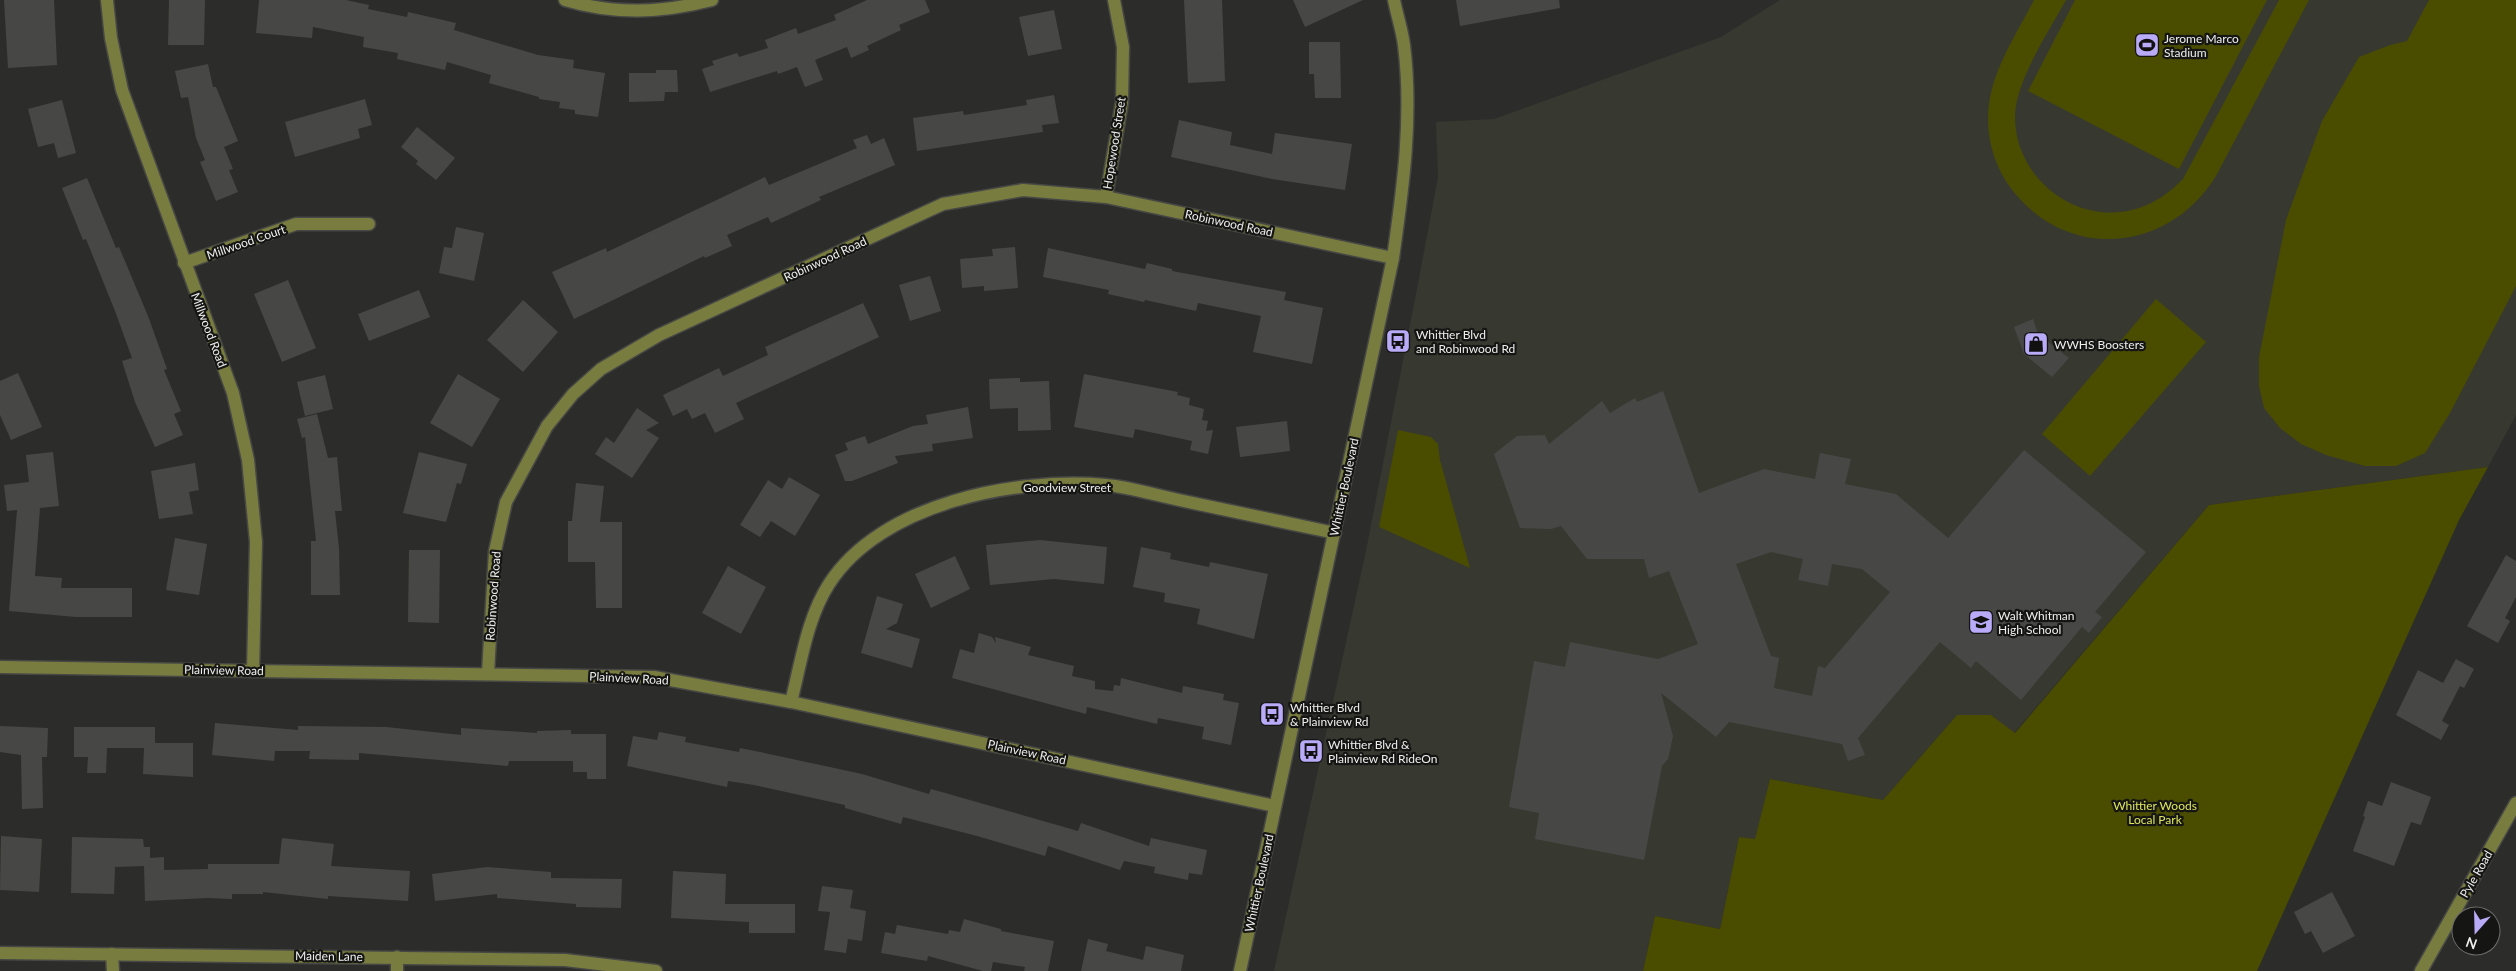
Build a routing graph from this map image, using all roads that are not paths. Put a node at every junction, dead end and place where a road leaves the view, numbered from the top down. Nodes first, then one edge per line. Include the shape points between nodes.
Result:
1 (108, 0) edge
2 (565, 0) edge
3 (712, 0) edge
4 (1114, 0) edge
5 (1394, 0) edge
6 (1106, 197) junction
7 (369, 224) dead end
8 (1393, 258) junction
9 (184, 263) junction
10 (1335, 533) junction
11 (0, 667) edge
12 (253, 671) junction
13 (488, 673) junction
14 (791, 702) junction
15 (2516, 803) edge
16 (1275, 806) junction
17 (0, 953) edge
18 (112, 954) junction
19 (397, 957) junction
20 (113, 971) edge
21 (397, 971) edge
22 (656, 971) edge
23 (1240, 971) edge
24 (2421, 971) edge

1 - 9 street, Millwood Road via 111,38 122,90
2 - 3 street via 592,8 636,13
4 - 6 street, Hopewood Street via 1123,47 1122,102
5 - 8 street, Whittier Boulevard via 1404,44 1408,103 1403,183
6 - 8 street, Robinwood Road
6 - 13 street, Robinwood Road via 1023,190 943,204 659,335 601,369 573,394 547,426 506,502 495,551
7 - 9 street, Millwood Court via 296,224
8 - 10 street, Whittier Boulevard
9 - 12 street, Millwood Road via 233,393 248,460 256,542
10 - 14 street, Goodview Street via 1106,484 1024,486 954,499 888,528 852,557 830,584 813,618
10 - 16 street, Whittier Boulevard
11 - 12 street, Plainview Road
12 - 13 street, Plainview Road
13 - 14 street, Plainview Road via 654,677
14 - 16 street, Plainview Road
15 - 24 street, Pyle Road
16 - 23 street, Whittier Boulevard
17 - 18 street, Maiden Lane
18 - 19 street, Maiden Lane
18 - 20 street
19 - 21 street
19 - 22 street, Maiden Lane via 565,960

